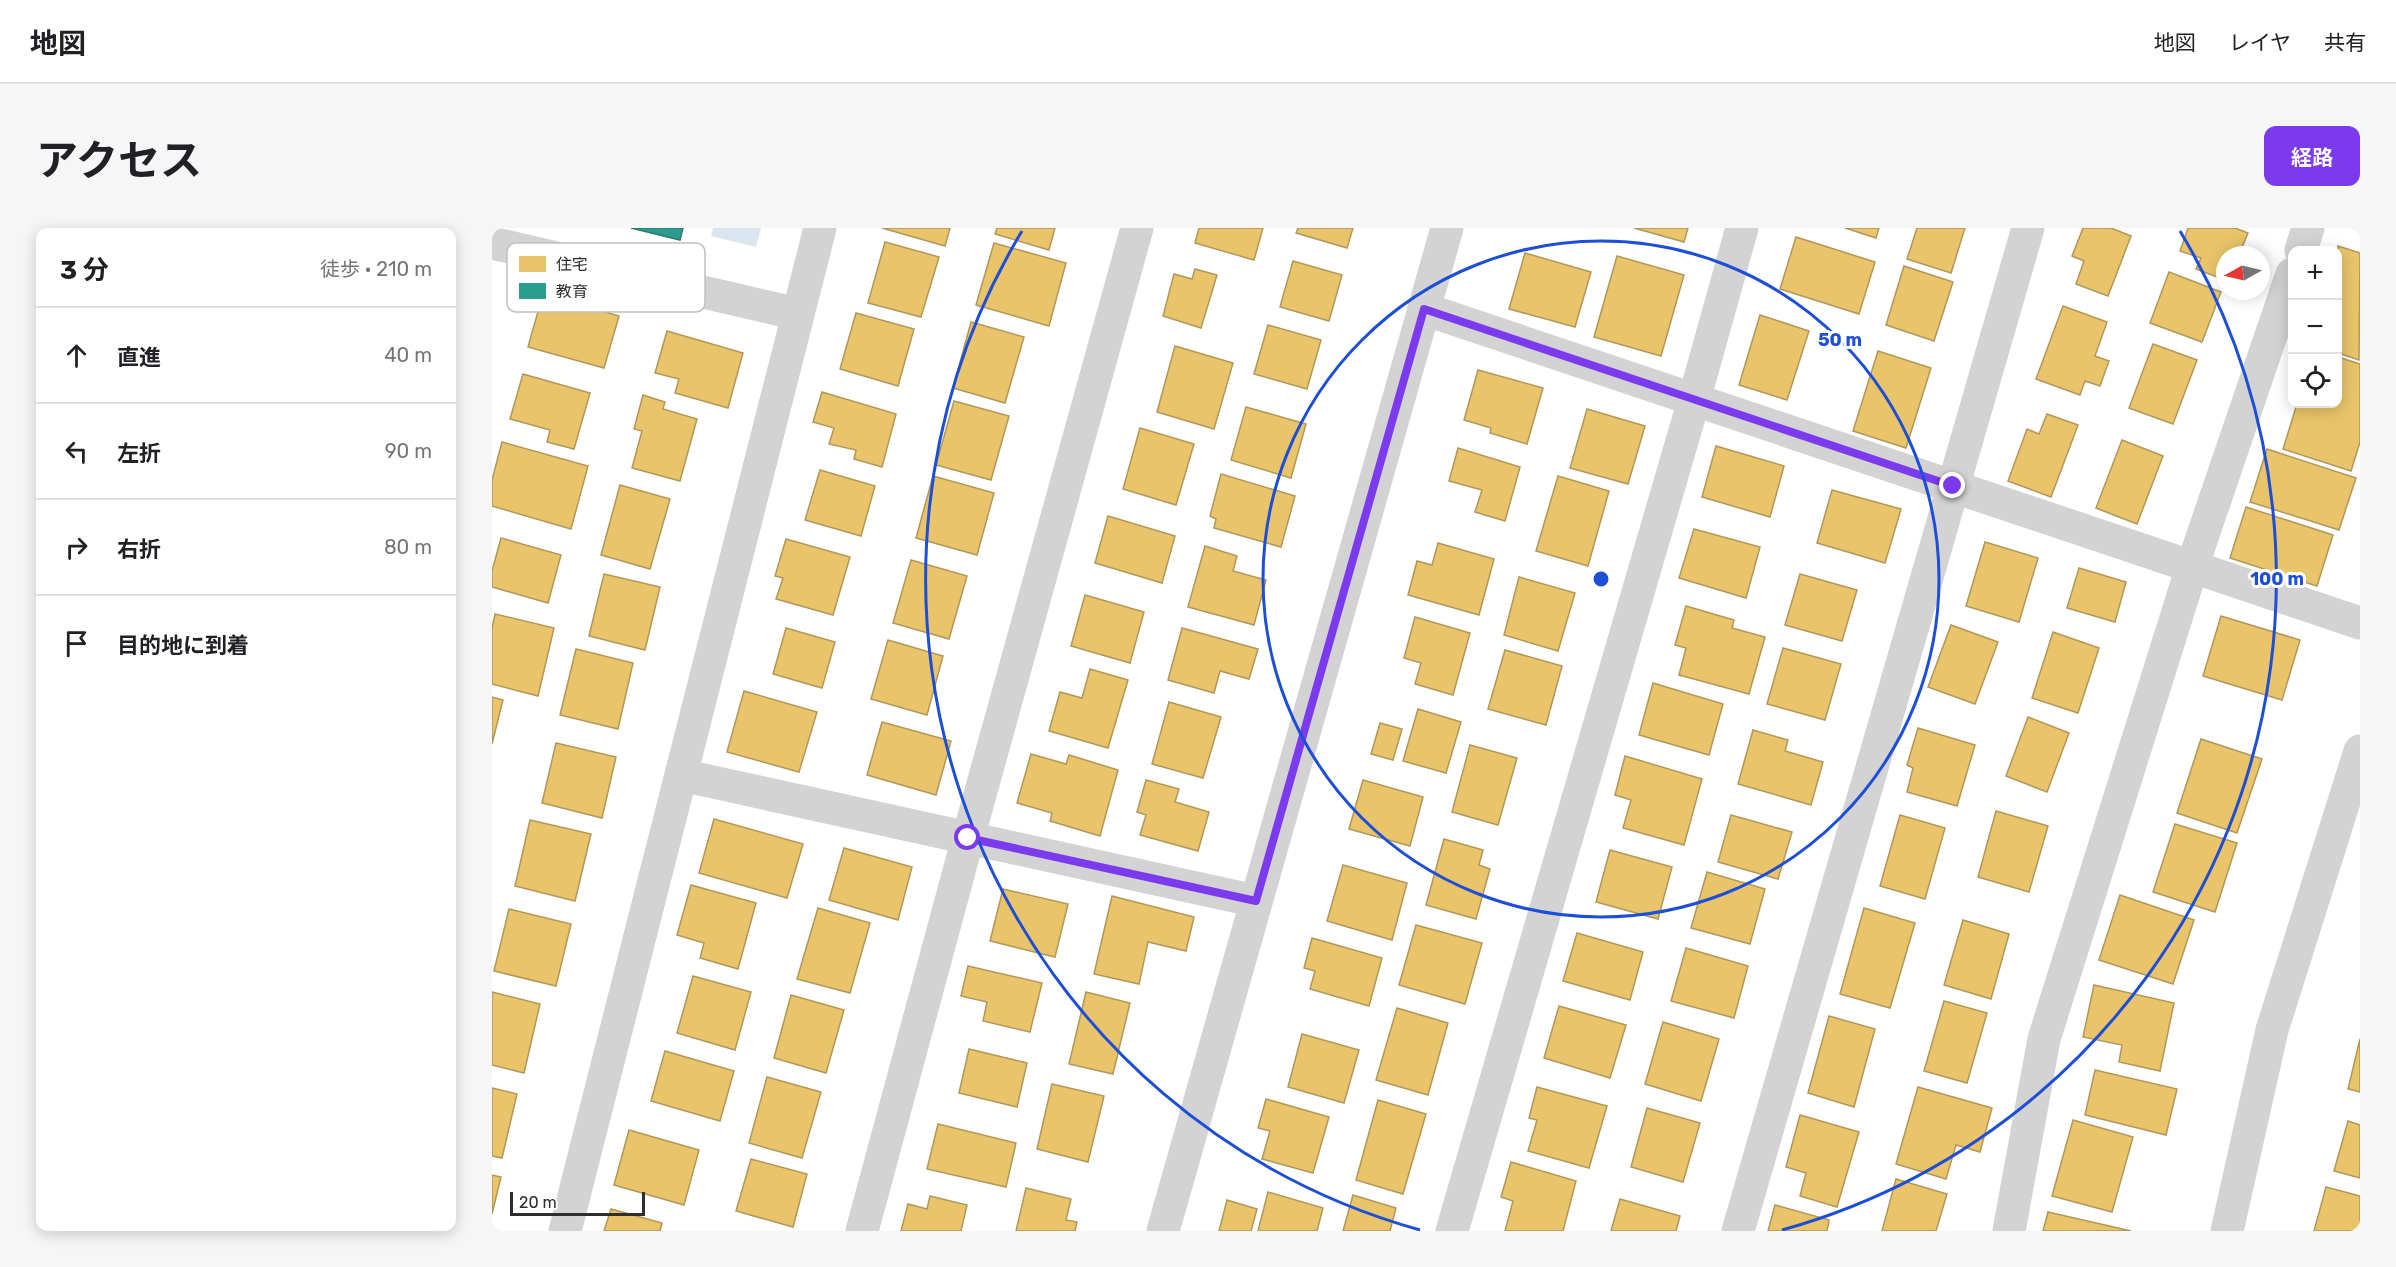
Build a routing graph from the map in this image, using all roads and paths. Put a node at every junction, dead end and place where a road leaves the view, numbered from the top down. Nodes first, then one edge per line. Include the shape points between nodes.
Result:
1 (820, 228) edge
2 (1137, 228) edge
3 (1447, 228) edge
4 (1742, 228) edge
5 (2028, 228) edge
6 (2308, 228) edge
7 (2302, 246) edge
8 (2288, 286) edge
9 (705, 295) edge
10 (1424, 309) junction
11 (798, 314) junction
12 (1694, 400) junction
13 (1953, 486) junction
14 (2192, 567) junction
15 (2360, 623) edge
16 (2360, 752) edge
17 (681, 775) junction
18 (968, 838) junction
19 (1256, 901) junction
20 (565, 1231) edge
21 (862, 1231) edge
22 (1163, 1231) edge
23 (1452, 1231) edge
24 (1738, 1231) edge
25 (2009, 1231) edge
26 (2227, 1231) edge

1 - 11 street
2 - 18 street
3 - 10 street
4 - 12 street
5 - 13 street
6 - 7 street
8 - 14 street
9 - 11 street
10 - 12 street
10 - 19 street
11 - 17 street
12 - 13 street
12 - 23 street
13 - 14 street
13 - 24 street
14 - 15 street
14 - 25 street via 2044,1039
16 - 26 street via 2272,1030
17 - 18 street
17 - 20 street
18 - 19 street
18 - 21 street
19 - 22 street

